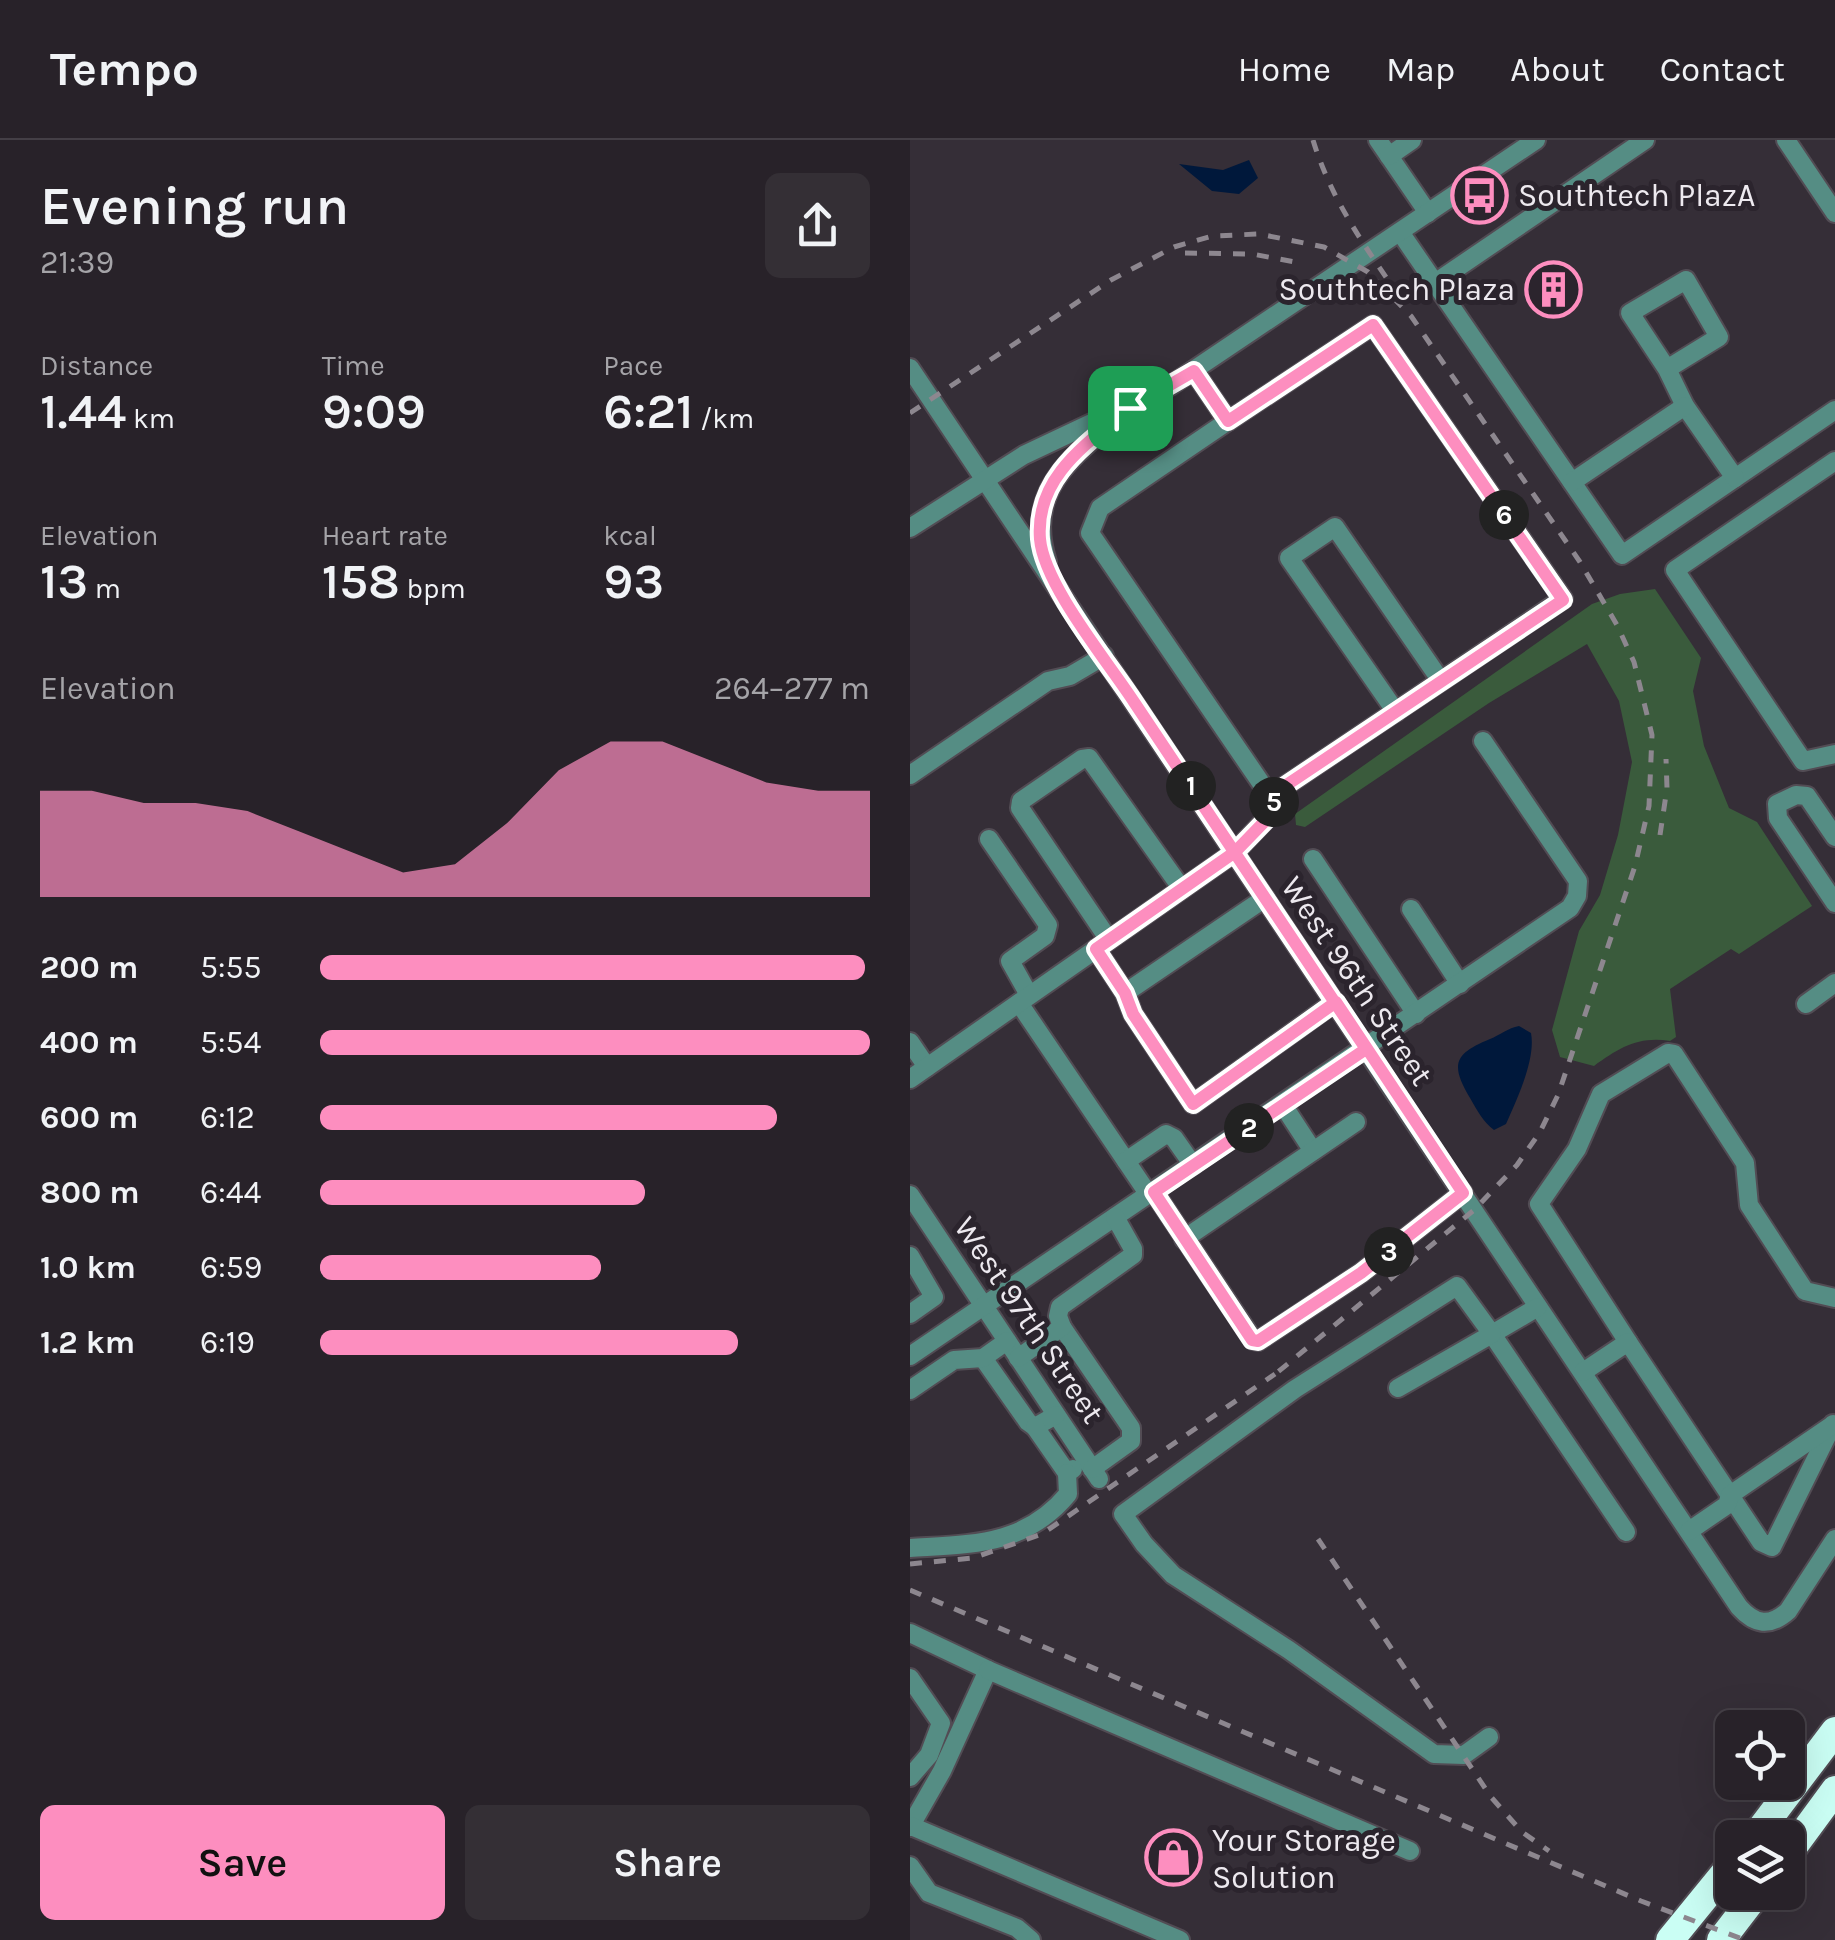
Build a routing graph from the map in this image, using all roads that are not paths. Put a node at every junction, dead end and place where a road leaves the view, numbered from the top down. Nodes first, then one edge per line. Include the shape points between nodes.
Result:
1 (1412, 140) edge
2 (1536, 140) edge
3 (1646, 140) edge
4 (1786, 140) edge
5 (1383, 148) edge
6 (1835, 213) edge
7 (1428, 214) junction
8 (1400, 232) junction
9 (1435, 283) junction
10 (1667, 369) junction
11 (1194, 371) junction
12 (911, 372) edge
13 (1685, 406) junction
14 (1130, 408) junction
15 (1835, 410) edge
16 (1228, 421) junction
17 (1835, 460) edge
18 (984, 478) junction
19 (1736, 478) junction
20 (1572, 482) junction
21 (910, 528) edge
22 (1051, 577) junction
23 (1104, 656) junction
24 (1441, 681) junction
25 (1396, 712) junction
26 (1483, 741) dead end
27 (1835, 754) edge
28 (910, 775) edge
29 (1274, 802) junction
30 (1835, 837) edge
31 (989, 840) dead end
32 (1235, 852) junction
33 (1313, 859) dead end
34 (1182, 890) junction
35 (1266, 898) junction
36 (1835, 902) edge
37 (1410, 909) dead end
38 (1103, 944) junction
39 (1835, 982) edge
40 (1460, 984) junction
41 (1125, 993) junction
42 (1024, 999) junction
43 (1336, 1002) junction
44 (1806, 1004) dead end
45 (1416, 1014) junction
46 (910, 1042) edge
47 (1366, 1049) junction
48 (927, 1067) junction
49 (910, 1078) edge
50 (1283, 1105) junction
51 (1356, 1122) dead end
52 (1313, 1151) junction
53 (1126, 1161) junction
54 (1192, 1166) junction
55 (1151, 1193) junction
56 (1463, 1193) junction
57 (914, 1208) edge
58 (1115, 1217) junction
59 (1184, 1239) junction
60 (910, 1256) edge
61 (1835, 1298) edge
62 (984, 1306) junction
63 (1538, 1306) junction
64 (910, 1314) edge
65 (1062, 1327) junction
66 (1492, 1334) junction
67 (1007, 1341) junction
68 (1628, 1342) junction
69 (912, 1351) edge
70 (983, 1358) junction
71 (1018, 1358) junction
72 (1582, 1372) junction
73 (1398, 1388) dead end
74 (910, 1390) edge
75 (1056, 1415) junction
76 (1834, 1424) edge
77 (1035, 1426) junction
78 (1092, 1469) junction
79 (1067, 1473) junction
80 (1730, 1495) junction
81 (1689, 1531) junction
82 (1626, 1532) dead end
83 (1835, 1539) edge
84 (910, 1548) edge
85 (910, 1633) edge
86 (988, 1670) junction
87 (910, 1678) edge
88 (1835, 1730) edge
89 (1490, 1737) dead end
90 (910, 1777) edge
91 (1835, 1790) edge
92 (1768, 1820) edge
93 (910, 1826) edge
94 (1805, 1831) edge
95 (1410, 1852) dead end
96 (910, 1866) edge
97 (1715, 1886) edge
98 (1707, 1896) junction
99 (1744, 1910) edge
100 (1723, 1938) edge
101 (1030, 1940) edge
102 (1180, 1940) edge
103 (1660, 1940) edge
104 (1670, 1940) edge

1 - 5 street
2 - 7 street
3 - 9 street
4 - 6 street
5 - 7 street
7 - 8 street
8 - 9 street
8 - 11 street
9 - 20 street
10 - 10 street via 1630,313 1686,280 1719,336
10 - 13 street
11 - 14 street
11 - 16 street
12 - 18 street, West 96th Street
13 - 19 street
13 - 20 street
14 - 18 street
14 - 22 street via 1065,463 1046,495 1040,542
15 - 19 street
16 - 24 street via 1373,325 1563,600
16 - 29 street via 1100,508 1090,533
17 - 27 street via 1676,570 1802,761
18 - 21 street
18 - 22 street, West 96th Street
19 - 20 street via 1622,555
22 - 23 street, West 96th Street
23 - 28 street via 1048,680
23 - 32 street, West 96th Street
24 - 25 street
24 - 25 street via 1335,527 1290,558
25 - 29 street via 1279,790
26 - 40 street via 1578,882 1570,908
29 - 32 street via 1268,818
30 - 36 street via 1807,796 1777,804 1778,818
31 - 42 street via 1048,925 1046,936 1010,960
32 - 34 street
32 - 35 street, West 96th Street
33 - 45 street
34 - 38 street
34 - 38 street via 1089,758 1036,791 1020,808
35 - 41 street
35 - 43 street, West 96th Street
37 - 40 street
38 - 41 street
38 - 42 street
39 - 44 street
40 - 45 street
41 - 43 street via 1193,1104
42 - 48 street
42 - 53 street
43 - 47 street, West 96th Street
45 - 47 street
46 - 48 street
47 - 50 street
47 - 56 street, West 96th Street
48 - 49 street
50 - 52 street
50 - 54 street
51 - 52 street
52 - 59 street
53 - 54 street via 1166,1134
53 - 55 street
54 - 55 street
55 - 58 street
55 - 59 street
56 - 59 street via 1361,1273 1258,1341
56 - 63 street, West 96th Street
57 - 62 street, West 97th Street
58 - 62 street
58 - 65 street via 1133,1254 1060,1308
60 - 64 street via 934,1297
61 - 68 street via 1805,1291 1750,1205 1744,1163 1668,1053 1602,1094 1577,1148 1539,1204
62 - 67 street, West 97th Street
62 - 69 street
63 - 66 street
63 - 72 street, West 96th Street
65 - 71 street
65 - 78 street via 1131,1428 1131,1441
66 - 73 street
66 - 82 street
66 - 89 street via 1457,1286 1295,1389 1123,1514 1173,1575 1434,1754 1464,1755
67 - 70 street
67 - 71 street, West 97th Street
68 - 72 street
68 - 80 street
70 - 74 street via 954,1360
70 - 77 street
71 - 75 street, West 97th Street
72 - 81 street, West 96th Street
75 - 77 street
75 - 78 street, West 97th Street
76 - 80 street
76 - 80 street via 1772,1548
77 - 79 street
78 - 79 street
79 - 84 street via 1068,1494 1060,1504 1018,1534 992,1543
80 - 81 street via 1727,1505
81 - 83 street, West 96th Street via 1739,1606 1760,1622 1788,1611
85 - 86 street
86 - 93 street
86 - 95 street
87 - 90 street via 941,1724
88 - 92 highway
91 - 94 highway
93 - 102 street
96 - 101 street via 930,1893 1017,1928
97 - 98 highway
98 - 103 highway
98 - 104 highway
99 - 100 highway

